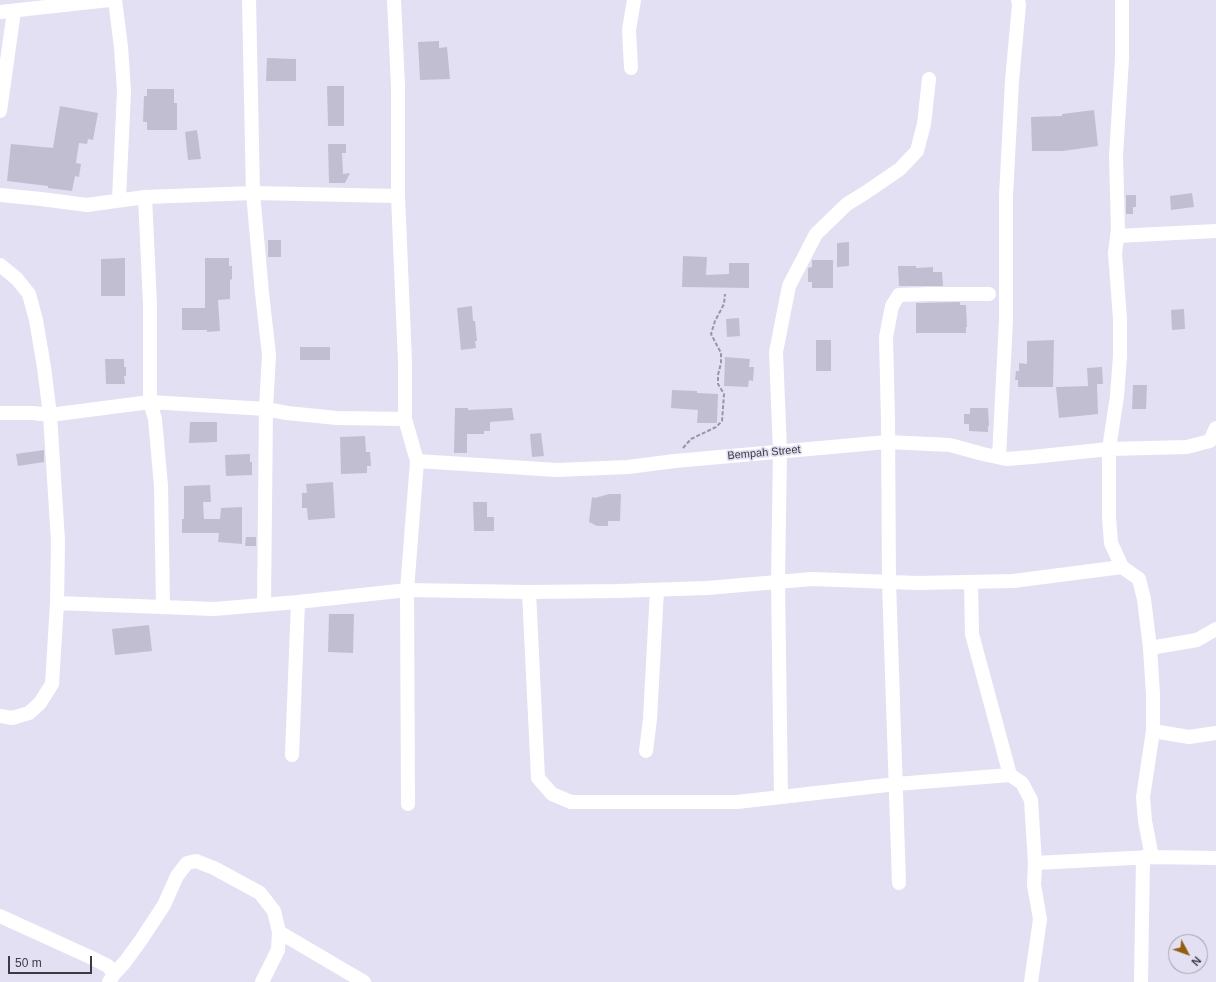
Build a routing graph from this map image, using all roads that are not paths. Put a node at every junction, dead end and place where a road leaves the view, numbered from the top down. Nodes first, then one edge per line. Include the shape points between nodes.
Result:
1 (110, 0) edge
2 (115, 0) edge
3 (249, 0) edge
4 (394, 0) edge
5 (634, 0) edge
6 (1018, 0) edge
7 (1122, 0) edge
8 (7, 11) edge
9 (630, 68) dead end
10 (929, 79) dead end
11 (0, 111) edge
12 (254, 193) junction
13 (0, 195) edge
14 (398, 196) junction
15 (145, 197) junction
16 (119, 200) junction
17 (1216, 231) edge
18 (1117, 236) junction
19 (0, 265) edge
20 (989, 294) dead end
21 (150, 402) junction
22 (266, 409) junction
23 (0, 413) edge
24 (50, 415) junction
25 (405, 419) junction
26 (1216, 428) edge
27 (888, 442) junction
28 (1109, 449) junction
29 (780, 451) junction
30 (999, 457) junction
31 (418, 461) junction
32 (1122, 567) junction
33 (778, 582) junction
34 (889, 582) junction
35 (971, 582) junction
36 (407, 590) junction
37 (657, 590) junction
38 (529, 592) junction
39 (298, 602) junction
40 (57, 603) junction
41 (264, 605) junction
42 (163, 607) junction
43 (1216, 629) edge
44 (1150, 648) junction
45 (0, 716) edge
46 (1153, 731) junction
47 (1216, 734) edge
48 (646, 751) dead end
49 (292, 756) dead end
50 (1010, 775) junction
51 (896, 784) junction
52 (781, 797) junction
53 (408, 804) dead end
54 (1148, 857) junction
55 (1216, 858) edge
56 (1034, 863) junction
57 (899, 883) dead end
58 (0, 916) edge
59 (279, 932) junction
60 (112, 978) edge
61 (262, 982) edge
62 (364, 982) edge
63 (1031, 982) edge
64 (1141, 982) edge

1 - 8 street
2 - 16 street via 124,91
3 - 12 street
4 - 14 street
5 - 9 street via 629,30
6 - 30 street via 1006,196 1006,320
7 - 18 street via 1122,59 1116,156
8 - 11 street
10 - 29 street via 924,124 917,152 900,169 847,204 816,234 789,286 776,352
12 - 14 street
12 - 15 street
12 - 22 street via 269,355
13 - 16 street via 87,205
14 - 25 street
15 - 16 street
15 - 21 street via 150,304
17 - 18 street
18 - 28 street via 1114,253 1120,319 1120,356
19 - 24 street via 18,279 29,294 36,320
20 - 27 street via 899,295 892,306 886,337
21 - 22 street
21 - 24 street
21 - 42 street via 155,419 160,486
22 - 25 street via 337,418
22 - 41 street
23 - 24 street
24 - 40 street via 58,541
25 - 31 street
26 - 28 street, Bempah Street via 1210,441 1187,447
27 - 29 street, Bempah Street
27 - 30 street, Bempah Street via 950,446
27 - 34 street
28 - 30 street, Bempah Street via 1006,459
28 - 32 street via 1111,543
29 - 31 street, Bempah Street via 628,467 557,470
29 - 33 street
31 - 36 street
32 - 35 street via 1013,581
32 - 44 street via 1139,579
33 - 34 street via 812,579
33 - 37 street
33 - 52 street
34 - 35 street
34 - 51 street
35 - 50 street via 972,634
36 - 38 street
36 - 39 street
36 - 53 street
37 - 38 street
37 - 48 street
38 - 52 street via 538,778 552,794 571,802 737,802
39 - 41 street
39 - 49 street
40 - 42 street
40 - 45 street via 52,684 40,703 28,713 12,718
41 - 42 street via 214,609
43 - 44 street via 1197,640
44 - 46 street
46 - 47 street via 1189,737
46 - 54 street via 1144,797
50 - 51 street
50 - 56 street via 1022,783 1031,800
51 - 52 street
51 - 57 street
54 - 55 street
54 - 56 street
54 - 64 street
56 - 63 street via 1034,885 1040,919
58 - 60 street via 108,966
59 - 60 street via 274,911 260,893 214,868 196,861 187,863 177,876 164,905
59 - 61 street via 278,950
59 - 62 street

